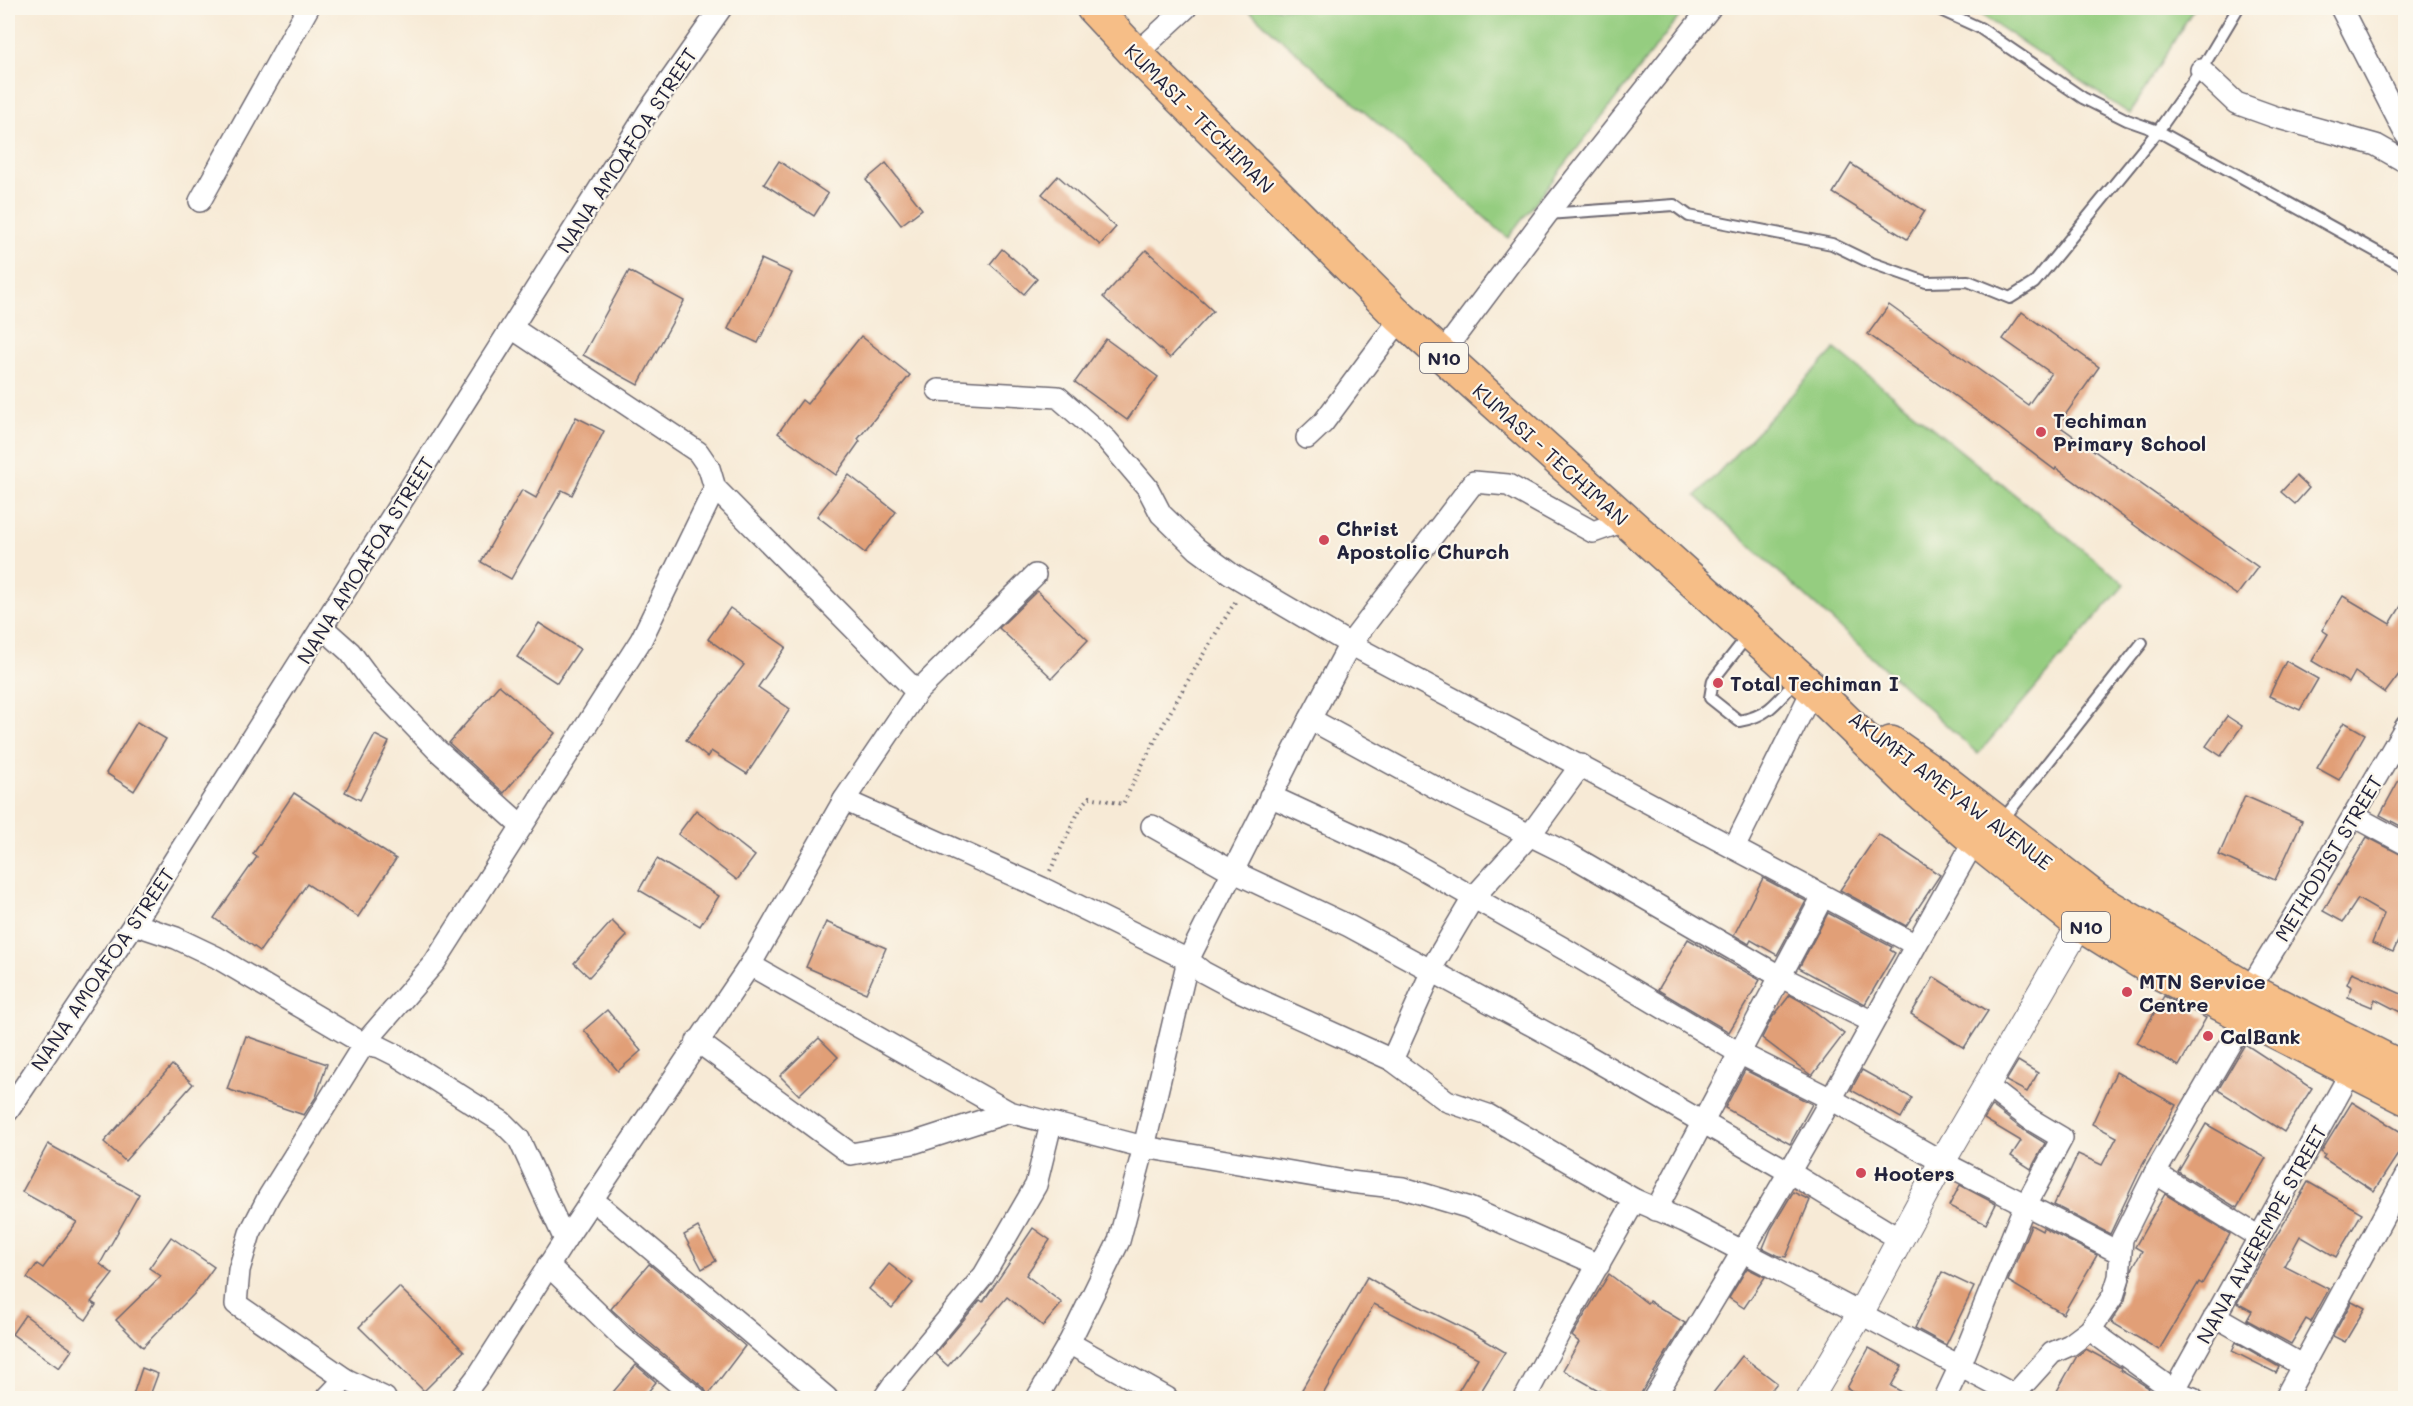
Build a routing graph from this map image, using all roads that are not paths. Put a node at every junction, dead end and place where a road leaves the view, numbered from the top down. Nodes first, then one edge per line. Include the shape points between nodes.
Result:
1 (308, 8) edge
2 (721, 8) edge
3 (1093, 8) edge
4 (1186, 8) edge
5 (1710, 8) edge
6 (1936, 8) edge
7 (2238, 8) edge
8 (2341, 8) edge
9 (1136, 54) junction
10 (2201, 70) junction
11 (2158, 131) junction
12 (2406, 135) edge
13 (2406, 162) edge
14 (200, 201) dead end
15 (1547, 214) junction
16 (2406, 268) edge
17 (1401, 318) junction
18 (512, 328) junction
19 (1440, 355) junction
20 (938, 390) dead end
21 (1307, 438) dead end
22 (716, 488) junction
23 (1627, 520) junction
24 (1035, 574) dead end
25 (322, 627) junction
26 (1750, 632) junction
27 (2142, 643) dead end
28 (1350, 644) junction
29 (1807, 683) junction
30 (917, 692) junction
31 (1310, 718) junction
32 (2406, 726) edge
33 (1581, 765) junction
34 (1270, 796) junction
35 (844, 800) junction
36 (2354, 816) junction
37 (522, 826) junction
38 (1152, 826) dead end
39 (1987, 832) junction
40 (1530, 835) junction
41 (2406, 844) edge
42 (1734, 848) junction
43 (1234, 872) junction
44 (1823, 896) junction
45 (1473, 898) junction
46 (2088, 911) junction
47 (134, 924) junction
48 (1914, 944) junction
49 (1188, 960) junction
50 (750, 965) junction
51 (1432, 971) junction
52 (1781, 977) junction
53 (2247, 1004) junction
54 (1873, 1022) junction
55 (697, 1041) junction
56 (364, 1044) junction
57 (1739, 1053) junction
58 (1392, 1060) junction
59 (2352, 1070) junction
60 (2406, 1070) edge
61 (1987, 1086) junction
62 (2406, 1098) edge
63 (1831, 1099) junction
64 (8, 1111) edge
65 (1009, 1112) junction
66 (1703, 1122) junction
67 (1052, 1124) junction
68 (1144, 1147) junction
69 (1942, 1162) junction
70 (1789, 1172) junction
71 (2155, 1173) junction
72 (2406, 1175) edge
73 (592, 1199) junction
74 (1635, 1200) junction
75 (2027, 1206) junction
76 (1656, 1210) junction
77 (2259, 1237) junction
78 (565, 1240) junction
79 (1901, 1240) junction
80 (1744, 1252) junction
81 (2120, 1254) junction
82 (548, 1265) junction
83 (1599, 1265) junction
84 (1860, 1314) junction
85 (2215, 1316) junction
86 (2090, 1330) junction
87 (1069, 1343) junction
88 (1960, 1366) junction
89 (2303, 1366) junction
90 (345, 1379) junction
91 (1818, 1396) edge
92 (2179, 1396) edge
93 (2017, 1397) edge
94 (327, 1398) edge
95 (385, 1398) edge
96 (461, 1398) edge
97 (696, 1398) edge
98 (827, 1398) edge
99 (884, 1398) edge
100 (1037, 1398) edge
101 (1167, 1398) edge
102 (1525, 1398) edge
103 (1654, 1398) edge
104 (1945, 1398) edge
105 (2285, 1398) edge

1 - 14 street
2 - 18 street, NANA AMOAFOA STREET via 648,112
3 - 9 highway, KUMASI - TECHIMAN / N10
4 - 9 street
5 - 15 street
6 - 11 lane via 1980,28 2083,98
7 - 10 lane
8 - 12 street
9 - 17 highway, KUMASI - TECHIMAN / N10
10 - 11 lane
10 - 13 street via 2236,102 2376,145
11 - 15 lane via 2034,283 2010,298 1968,281 1926,282 1832,244 1689,216 1674,205
11 - 16 lane
15 - 19 street
17 - 19 highway, KUMASI - TECHIMAN / N10
17 - 21 street via 1323,423
18 - 22 street via 698,452
18 - 25 street, NANA AMOAFOA STREET
19 - 23 highway, KUMASI - TECHIMAN / N10
20 - 28 street via 1058,397 1107,440 1147,487 1161,514 1197,549 1247,584
22 - 30 street
22 - 37 street via 641,640
23 - 26 highway, KUMASI - TECHIMAN / N10
23 - 28 street via 1593,532 1508,485 1474,482
24 - 30 street
25 - 37 street via 350,652 373,683 437,750
25 - 47 street, NANA AMOAFOA STREET
26 - 29 highway, KUMASI - TECHIMAN / N10
26 - 29 lane via 1713,680 1710,698 1739,721 1752,719
27 - 39 lane
28 - 31 street
28 - 33 street
29 - 39 highway, AKUMFI AMEYAW AVENUE / N10 via 1917,790
29 - 42 street
30 - 35 street
31 - 34 street
31 - 40 street
32 - 36 street, METHODIST STREET
33 - 40 street
33 - 42 street
34 - 43 street
34 - 45 street via 1400,856
35 - 49 street via 1042,888
35 - 50 street
36 - 41 street
36 - 53 street, METHODIST STREET
37 - 56 street via 435,962
38 - 43 street
39 - 46 highway, AKUMFI AMEYAW AVENUE / N10
39 - 48 street
40 - 45 street
40 - 52 street
42 - 44 street
43 - 49 street
43 - 51 street via 1349,926
44 - 48 street
44 - 52 street
45 - 51 street
45 - 57 street
46 - 53 highway, AKUMFI AMEYAW AVENUE / N10 via 2152,969
46 - 61 street
47 - 56 street via 216,957
47 - 64 street, NANA AMOAFOA STREET
48 - 54 street
49 - 58 street via 1235,989
49 - 68 street
50 - 55 street
50 - 65 street
51 - 58 street
51 - 66 street
52 - 54 street
52 - 57 street
53 - 59 highway, AKUMFI AMEYAW AVENUE / N10
53 - 60 highway, AKUMFI AMEYAW AVENUE / N10
53 - 71 street, METHODIST STREET
54 - 63 street
55 - 65 street via 852,1154 913,1143
55 - 73 street
56 - 78 street via 396,1055 502,1122 519,1139
56 - 90 street via 255,1224 239,1270 236,1304
57 - 63 street
57 - 66 street
58 - 74 street via 1447,1101 1488,1115
59 - 62 highway, AKUMFI AMEYAW AVENUE / N10
59 - 77 street, NANA AWEREMPE STREET
61 - 69 street
61 - 75 street via 2062,1138
63 - 69 street
63 - 70 street
65 - 67 street
66 - 70 street
66 - 76 street
67 - 68 street
67 - 99 street via 1036,1185 984,1275
68 - 83 street via 1403,1188 1467,1207
68 - 87 street via 1119,1241
69 - 75 street
69 - 79 street
70 - 79 street
70 - 80 street
71 - 77 street
71 - 81 street, METHODIST STREET via 2122,1239
72 - 89 street
73 - 78 street
73 - 98 street
74 - 76 street
74 - 83 street
75 - 81 street
75 - 88 street
76 - 80 street
77 - 85 street, NANA AWEREMPE STREET
78 - 82 street
79 - 84 street
80 - 84 street
80 - 103 street
81 - 86 street, METHODIST STREET via 2113,1296
82 - 96 street
82 - 97 street via 623,1338
83 - 102 street
84 - 88 street
84 - 91 street
85 - 89 street
85 - 92 street, NANA AWEREMPE STREET
86 - 92 street
86 - 93 street via 2052,1353
87 - 100 street
87 - 101 street
88 - 93 street
88 - 104 street
89 - 105 street
90 - 94 street
90 - 95 street

